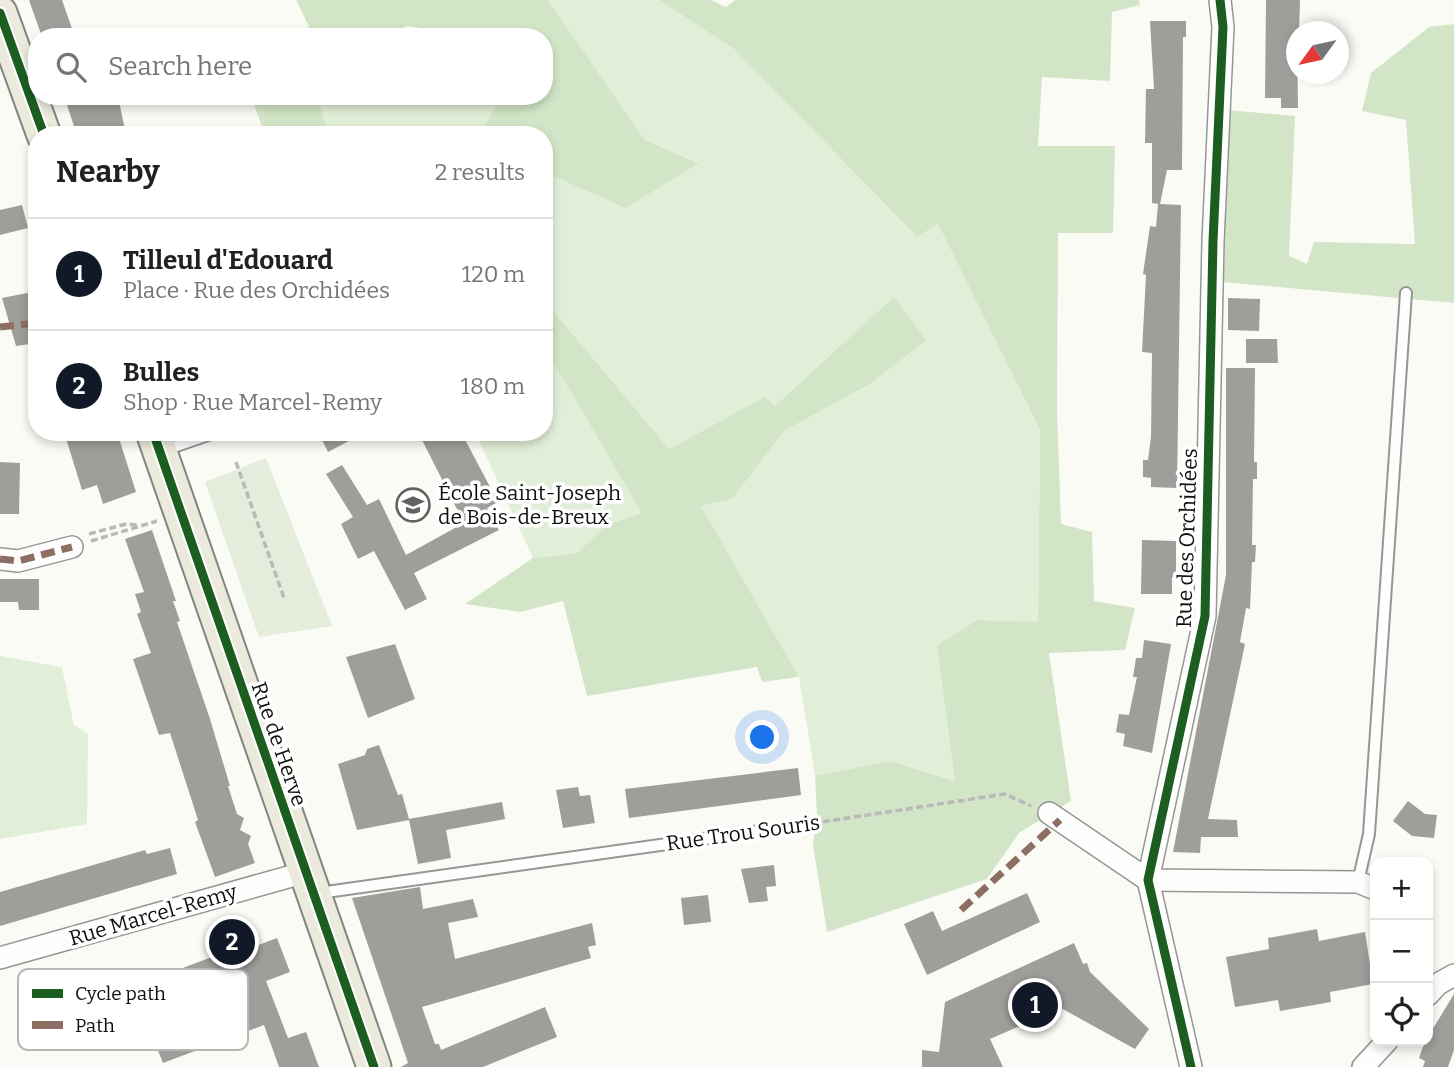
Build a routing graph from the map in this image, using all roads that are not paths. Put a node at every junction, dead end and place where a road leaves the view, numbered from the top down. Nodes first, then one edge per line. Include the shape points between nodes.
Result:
1 (1220, 0) edge
2 (0, 13) edge
3 (28, 91) edge
4 (33, 105) edge
5 (41, 126) edge
6 (1406, 293) dead end
7 (156, 442) edge
8 (72, 547) road end
9 (0, 559) edge
10 (1049, 813) road end
11 (788, 827) road end
12 (1149, 880) junction
13 (310, 883) junction
14 (1366, 885) edge
15 (0, 958) edge
16 (1454, 975) edge
17 (1433, 990) edge
18 (1382, 1046) edge
19 (374, 1067) edge
20 (1191, 1067) edge
21 (1363, 1067) edge

1 - 12 street, Rue des Orchidées via 1223,27 1205,617
2 - 3 main road
4 - 5 main road
6 - 14 lane
7 - 13 main road, Rue de Herve
8 - 9 street via 18,561
10 - 12 street
11 - 13 lane, Rue Trou Souris
12 - 14 street
12 - 20 street, Rue des Orchidées
13 - 15 street, Rue Marcel-Remy
13 - 19 main road, Rue de Herve
16 - 17 street
18 - 21 street

